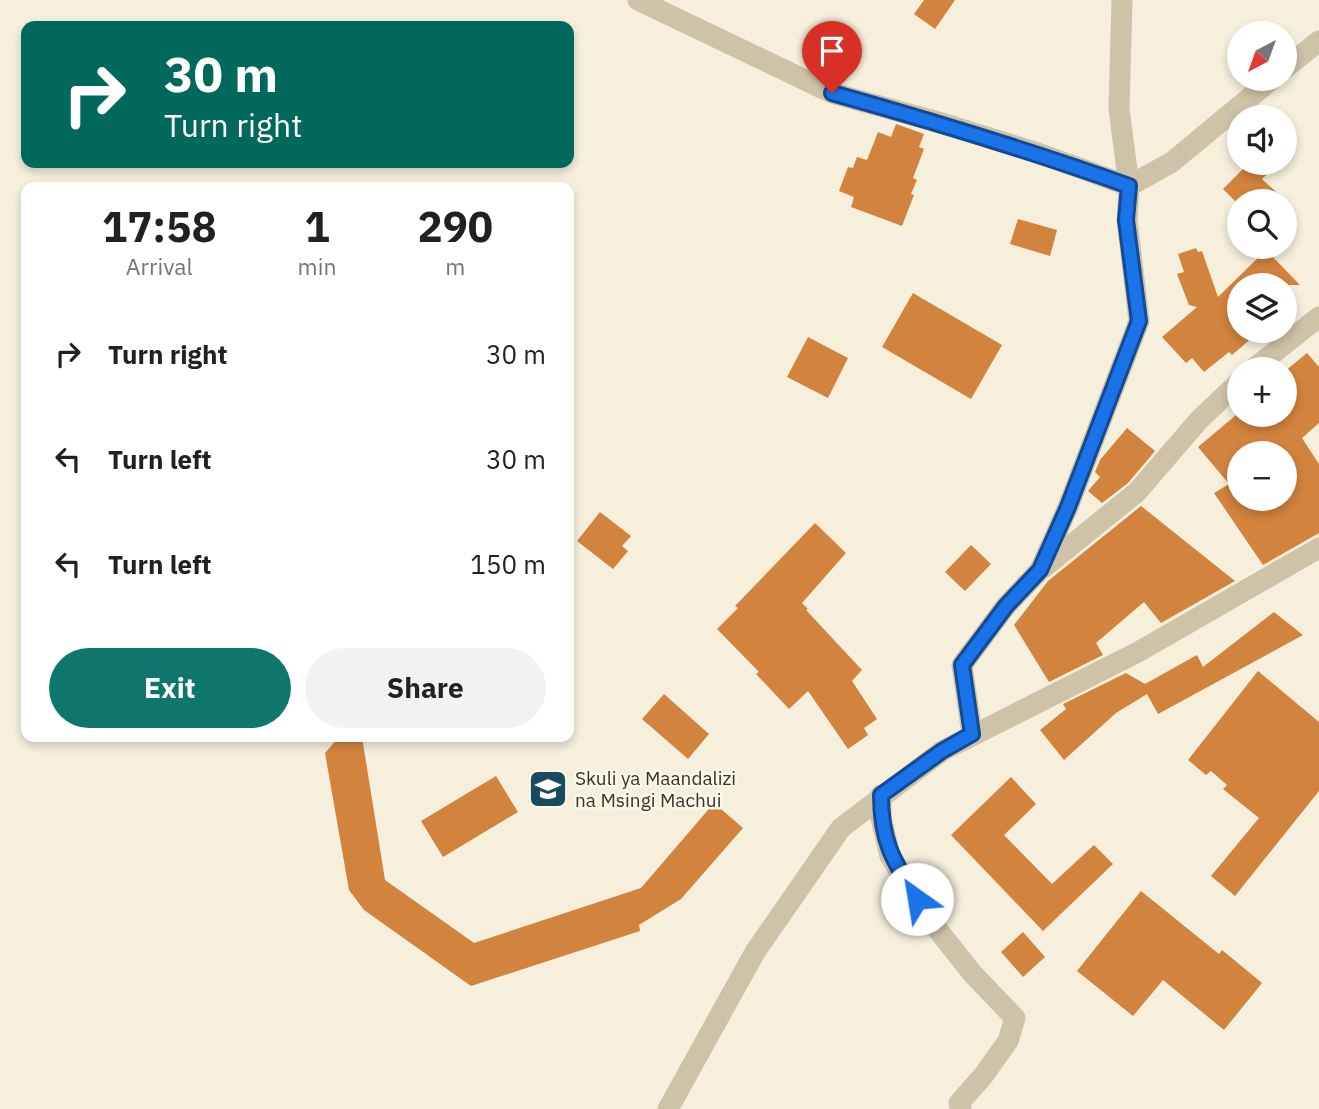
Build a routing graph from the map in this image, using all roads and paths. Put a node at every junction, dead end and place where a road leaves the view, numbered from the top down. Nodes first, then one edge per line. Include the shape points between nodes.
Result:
1 (638, 0) edge
2 (1122, 0) edge
3 (1319, 41) edge
4 (1297, 59) edge
5 (1258, 91) edge
6 (1129, 186) junction
7 (1319, 317) edge
8 (1268, 357) edge
9 (1227, 393) edge
10 (1319, 548) edge
11 (1040, 570) junction
12 (972, 734) junction
13 (881, 795) junction
14 (668, 1109) edge
15 (961, 1109) edge

1 - 6 street via 832,93 1025,149
2 - 6 street via 1119,109
3 - 4 street
5 - 6 street via 1172,162
6 - 11 street via 1126,220 1139,321
7 - 8 street
9 - 11 street via 1137,492
10 - 12 street via 1138,652
11 - 12 street via 962,665
12 - 13 street
13 - 14 street via 841,828 755,952
13 - 15 street via 890,856 930,920 1015,1018 1008,1041 959,1103

